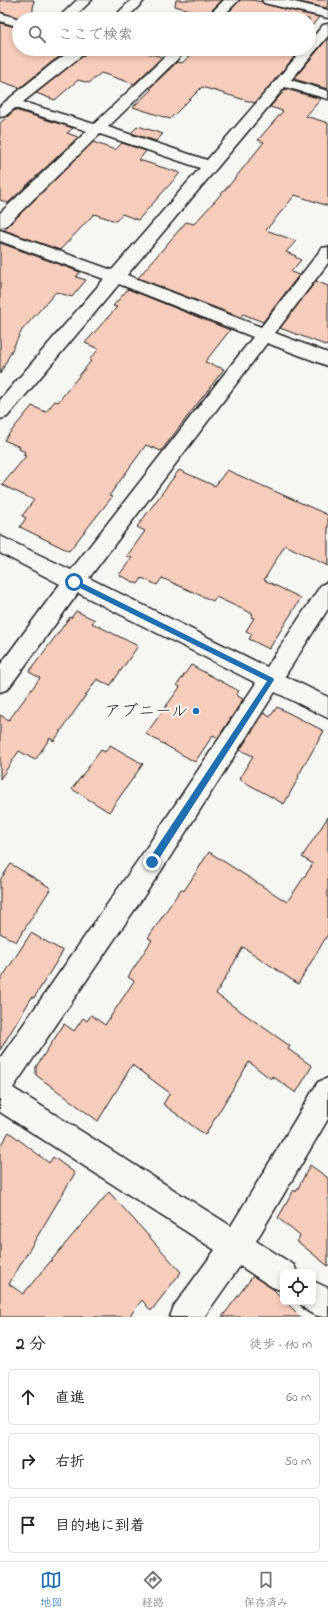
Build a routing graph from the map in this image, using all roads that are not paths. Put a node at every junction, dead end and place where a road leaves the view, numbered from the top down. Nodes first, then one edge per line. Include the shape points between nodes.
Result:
1 (85, 0) edge
2 (138, 0) edge
3 (232, 0) edge
4 (269, 0) edge
5 (72, 12) edge
6 (126, 12) edge
7 (219, 12) edge
8 (328, 14) edge
9 (0, 17) edge
10 (12, 20) edge
11 (328, 28) edge
12 (316, 42) edge
13 (73, 56) edge
14 (174, 56) edge
15 (304, 56) edge
16 (282, 82) junction
17 (328, 94) edge
18 (13, 98) junction
19 (0, 113) edge
20 (98, 129) junction
21 (210, 166) junction
22 (0, 222) edge
23 (0, 235) edge
24 (328, 252) edge
25 (116, 277) junction
26 (264, 335) junction
27 (328, 360) edge
28 (0, 412) edge
29 (0, 544) edge
30 (74, 582) junction
31 (328, 591) edge
32 (271, 680) junction
33 (0, 682) edge
34 (328, 708) edge
35 (0, 1082) edge
36 (328, 1092) edge
37 (0, 1096) edge
38 (236, 1246) junction
39 (280, 1274) edge
40 (316, 1298) edge
41 (328, 1306) edge
42 (185, 1317) edge

1 - 5 street
2 - 6 street
3 - 7 street
4 - 8 street
9 - 10 street
11 - 12 street
13 - 18 street
14 - 20 street
15 - 16 street
16 - 17 street
16 - 21 street
18 - 19 street
18 - 20 street
20 - 21 street
20 - 22 street
21 - 25 street
23 - 25 street
24 - 26 street
25 - 26 street
25 - 28 street
26 - 27 street
26 - 30 street
29 - 30 street
30 - 32 street
30 - 33 street
31 - 32 street
32 - 34 street
32 - 35 street via 152,862
36 - 38 street
37 - 38 street
38 - 39 street
38 - 42 street
40 - 41 street

